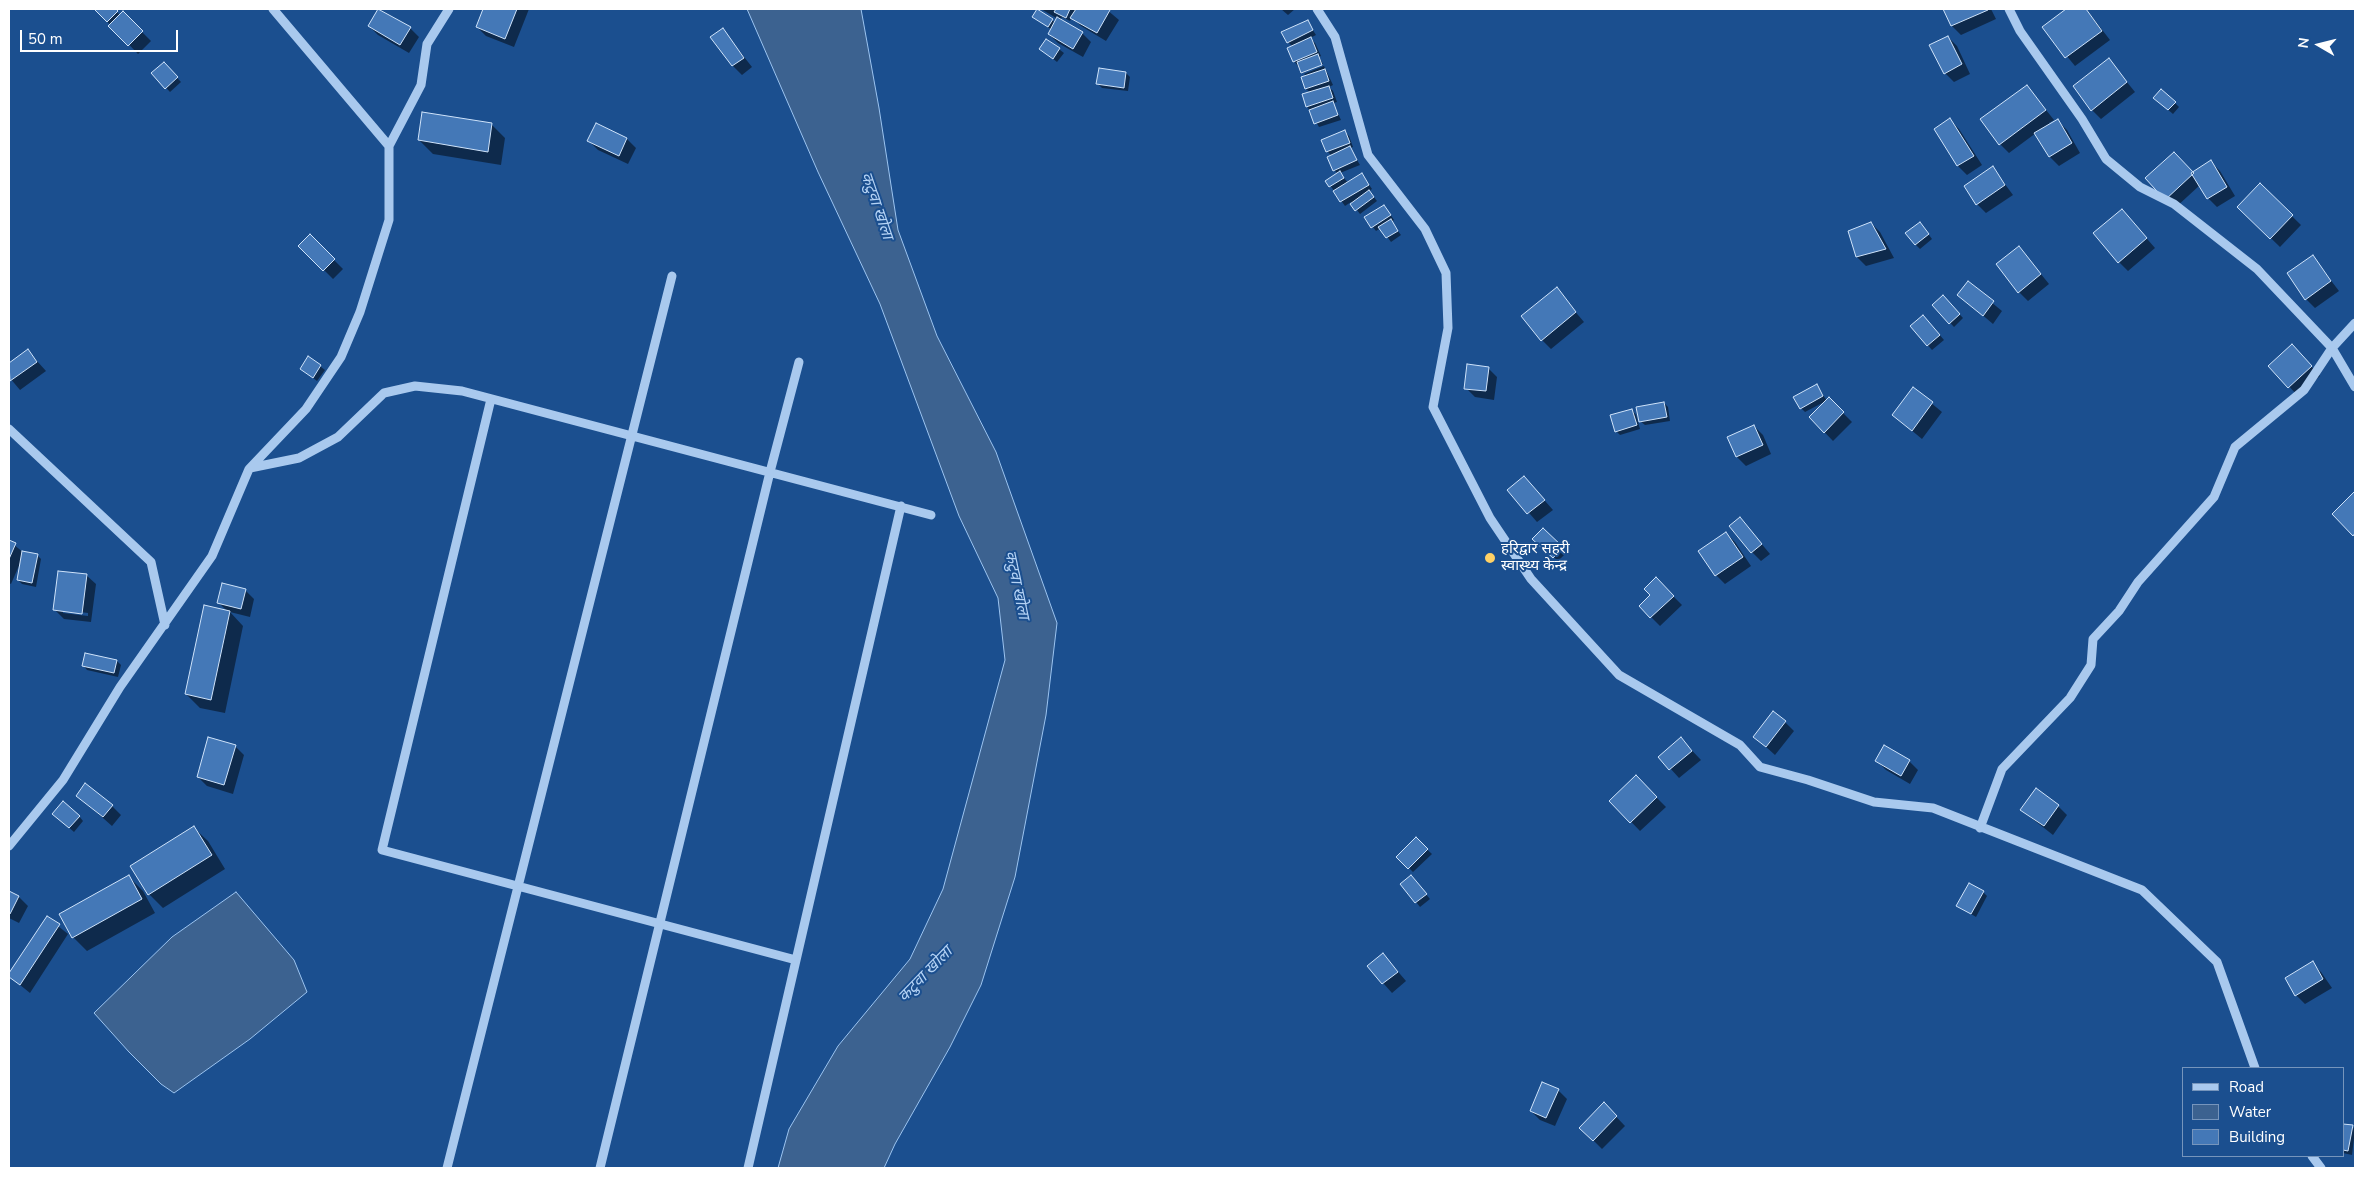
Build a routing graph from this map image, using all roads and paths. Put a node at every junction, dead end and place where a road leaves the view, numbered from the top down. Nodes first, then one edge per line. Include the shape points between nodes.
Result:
1 (273, 9) edge
2 (449, 9) edge
3 (1316, 9) edge
4 (2009, 9) edge
5 (389, 146) junction
6 (672, 276) dead end
7 (2355, 323) edge
8 (2332, 348) junction
9 (799, 362) dead end
10 (2355, 387) edge
11 (491, 399) junction
12 (9, 429) edge
13 (632, 436) junction
14 (249, 468) junction
15 (770, 472) junction
16 (901, 506) junction
17 (931, 514) dead end
18 (165, 625) junction
19 (1980, 828) junction
20 (9, 846) edge
21 (519, 886) junction
22 (660, 924) junction
23 (796, 960) junction
24 (2256, 1067) edge
25 (2313, 1157) edge
26 (448, 1168) edge
27 (600, 1168) edge
28 (748, 1168) edge
29 (2321, 1168) edge

1 - 5 street
2 - 5 street via 427,44 421,85
3 - 19 street via 1334,37 1368,155 1424,229 1446,274 1448,328 1433,407 1490,518 1531,579 1620,675 1740,746 1760,767 1874,802 1934,808
4 - 8 street via 2020,31 2106,159 2140,187 2174,204 2257,270
5 - 14 street via 390,220 360,312 341,357 306,409
6 - 13 street
7 - 8 street
8 - 10 street
8 - 19 street via 2304,390 2236,447 2214,497 2092,639 2091,665 2070,698 2002,769
9 - 15 street
11 - 13 street
11 - 14 street via 415,386 384,393 338,437 299,458
11 - 21 street via 382,850
12 - 18 street via 151,562
13 - 15 street
13 - 21 street
14 - 18 street via 212,556
15 - 16 street
15 - 22 street
16 - 17 street
16 - 23 street
18 - 20 street via 120,687 63,780
19 - 24 street via 2142,890 2217,962
21 - 22 street
21 - 26 street
22 - 23 street
22 - 27 street
23 - 28 street
25 - 29 street

